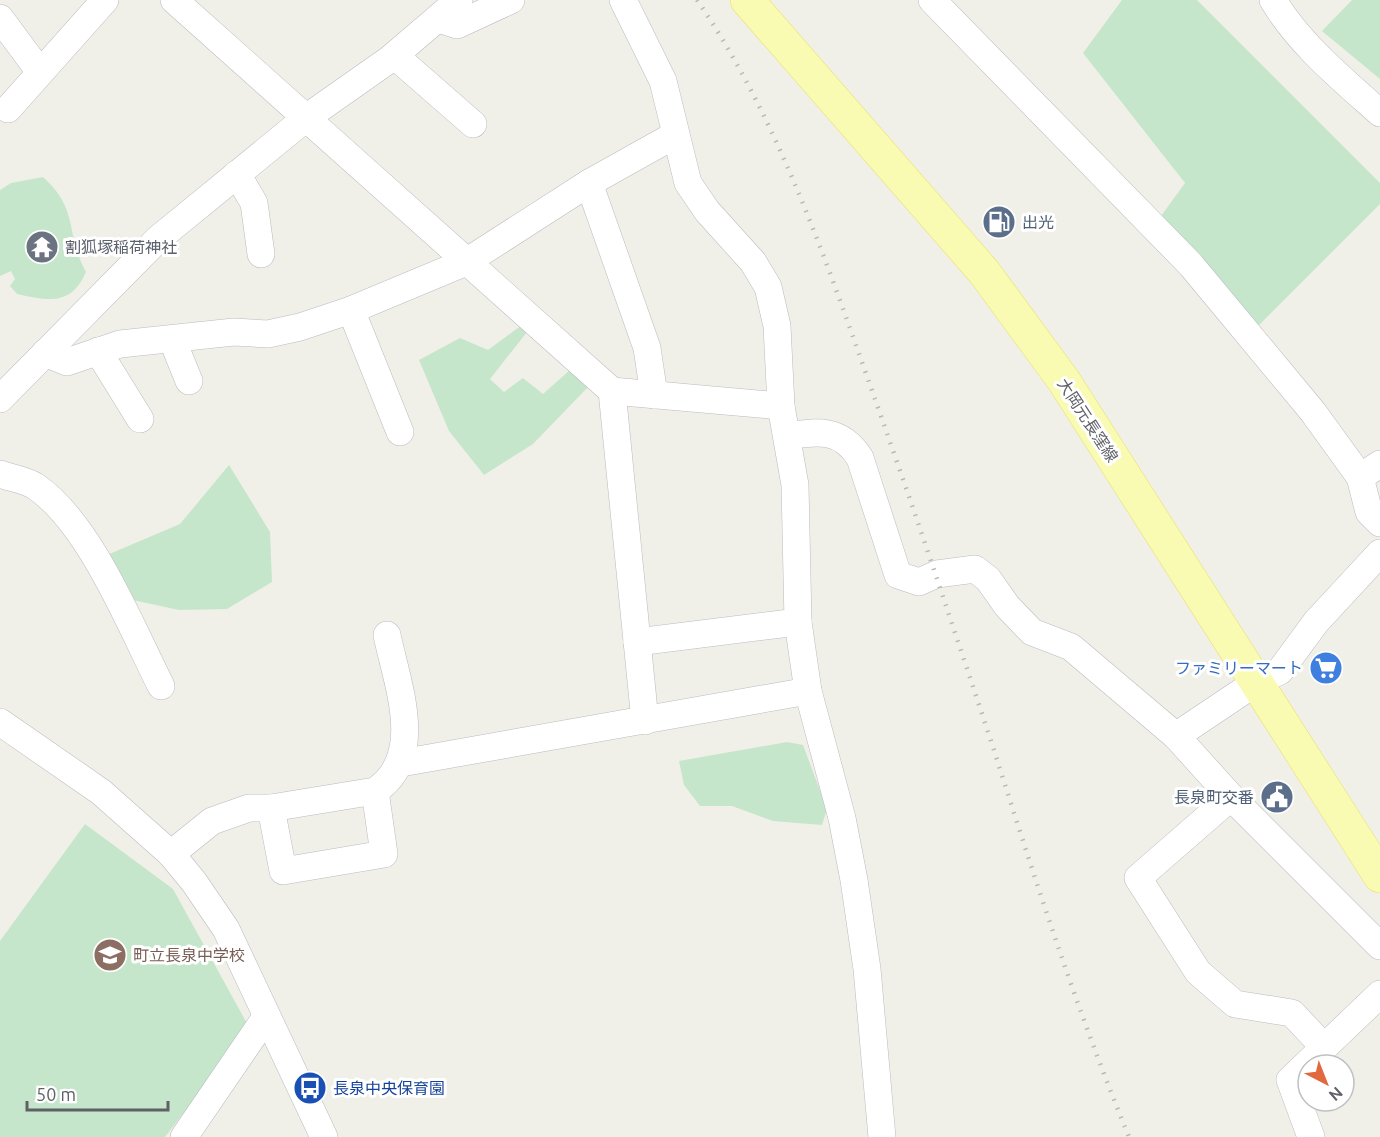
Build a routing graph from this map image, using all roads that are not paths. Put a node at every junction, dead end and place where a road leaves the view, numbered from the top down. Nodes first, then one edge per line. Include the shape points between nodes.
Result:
1 (105, 0) edge
2 (174, 0) edge
3 (459, 0) edge
4 (511, 0) edge
5 (622, 0) edge
6 (747, 0) edge
7 (932, 0) edge
8 (1273, 0) edge
9 (439, 20) junction
10 (3, 27) edge
11 (395, 56) junction
12 (39, 72) junction
13 (8, 109) dead end
14 (1380, 113) edge
15 (306, 118) junction
16 (473, 124) dead end
17 (675, 135) junction
18 (237, 174) junction
19 (589, 183) junction
20 (261, 254) dead end
21 (466, 262) junction
22 (351, 310) junction
23 (172, 339) junction
24 (98, 351) junction
25 (45, 352) junction
26 (189, 381) dead end
27 (612, 391) junction
28 (654, 395) junction
29 (0, 399) edge
30 (781, 405) junction
31 (140, 419) dead end
32 (400, 432) dead end
33 (787, 436) junction
34 (1370, 470) edge
35 (0, 474) edge
36 (1380, 523) edge
37 (1380, 553) edge
38 (798, 622) junction
39 (387, 635) dead end
40 (637, 642) junction
41 (1255, 683) junction
42 (161, 686) dead end
43 (808, 691) junction
44 (645, 721) junction
45 (0, 722) edge
46 (1176, 736) junction
47 (401, 763) junction
48 (375, 791) junction
49 (1231, 798) junction
50 (271, 808) junction
51 (171, 854) junction
52 (1380, 876) edge
53 (1380, 946) edge
54 (1380, 994) edge
55 (266, 1017) junction
56 (1323, 1046) junction
57 (184, 1137) edge
58 (324, 1137) edge
59 (882, 1137) edge
60 (1311, 1137) edge

1 - 12 street
2 - 15 street
3 - 9 street
4 - 9 street via 457,25
5 - 17 street via 663,81
6 - 41 main road, 大岡元長窪線 via 984,272 1064,381
7 - 34 street via 1191,265 1313,412
8 - 14 street via 1286,21
9 - 11 street
10 - 12 street
11 - 15 street
11 - 16 street
12 - 13 street
15 - 18 street
15 - 21 street
17 - 19 street
17 - 30 street via 688,183 706,211 753,261 768,287 777,326
18 - 20 street via 254,203
18 - 25 street via 158,239
19 - 21 street
19 - 28 street via 647,348
21 - 22 street
21 - 27 street
22 - 23 street via 268,334 234,332
22 - 32 street
23 - 24 street via 120,344
23 - 26 street
24 - 25 street via 67,362
24 - 31 street
25 - 29 street
27 - 28 street
27 - 40 street
28 - 30 street
30 - 33 street
33 - 38 street via 795,485
33 - 46 street via 835,435 851,444 860,458 898,575 919,582 937,574 975,568 1032,632 1071,647
34 - 36 street via 1369,512
35 - 42 street via 34,485 88,544
37 - 41 street via 1316,622 1280,671
38 - 40 street
38 - 43 street
39 - 47 street via 406,730
40 - 44 street
41 - 46 street
41 - 52 main road, 大岡元長窪線
43 - 44 street
43 - 59 street via 842,818 854,880 867,969
44 - 47 street
45 - 51 street via 101,792
46 - 49 street
47 - 48 street via 388,783
48 - 50 street
48 - 50 street via 384,854 283,871
49 - 53 street
49 - 56 street via 1138,878 1198,972 1235,1004 1292,1013
50 - 51 street via 249,808 212,821
51 - 55 street via 226,929
54 - 56 street
55 - 57 street
55 - 58 street
56 - 60 street via 1290,1080

